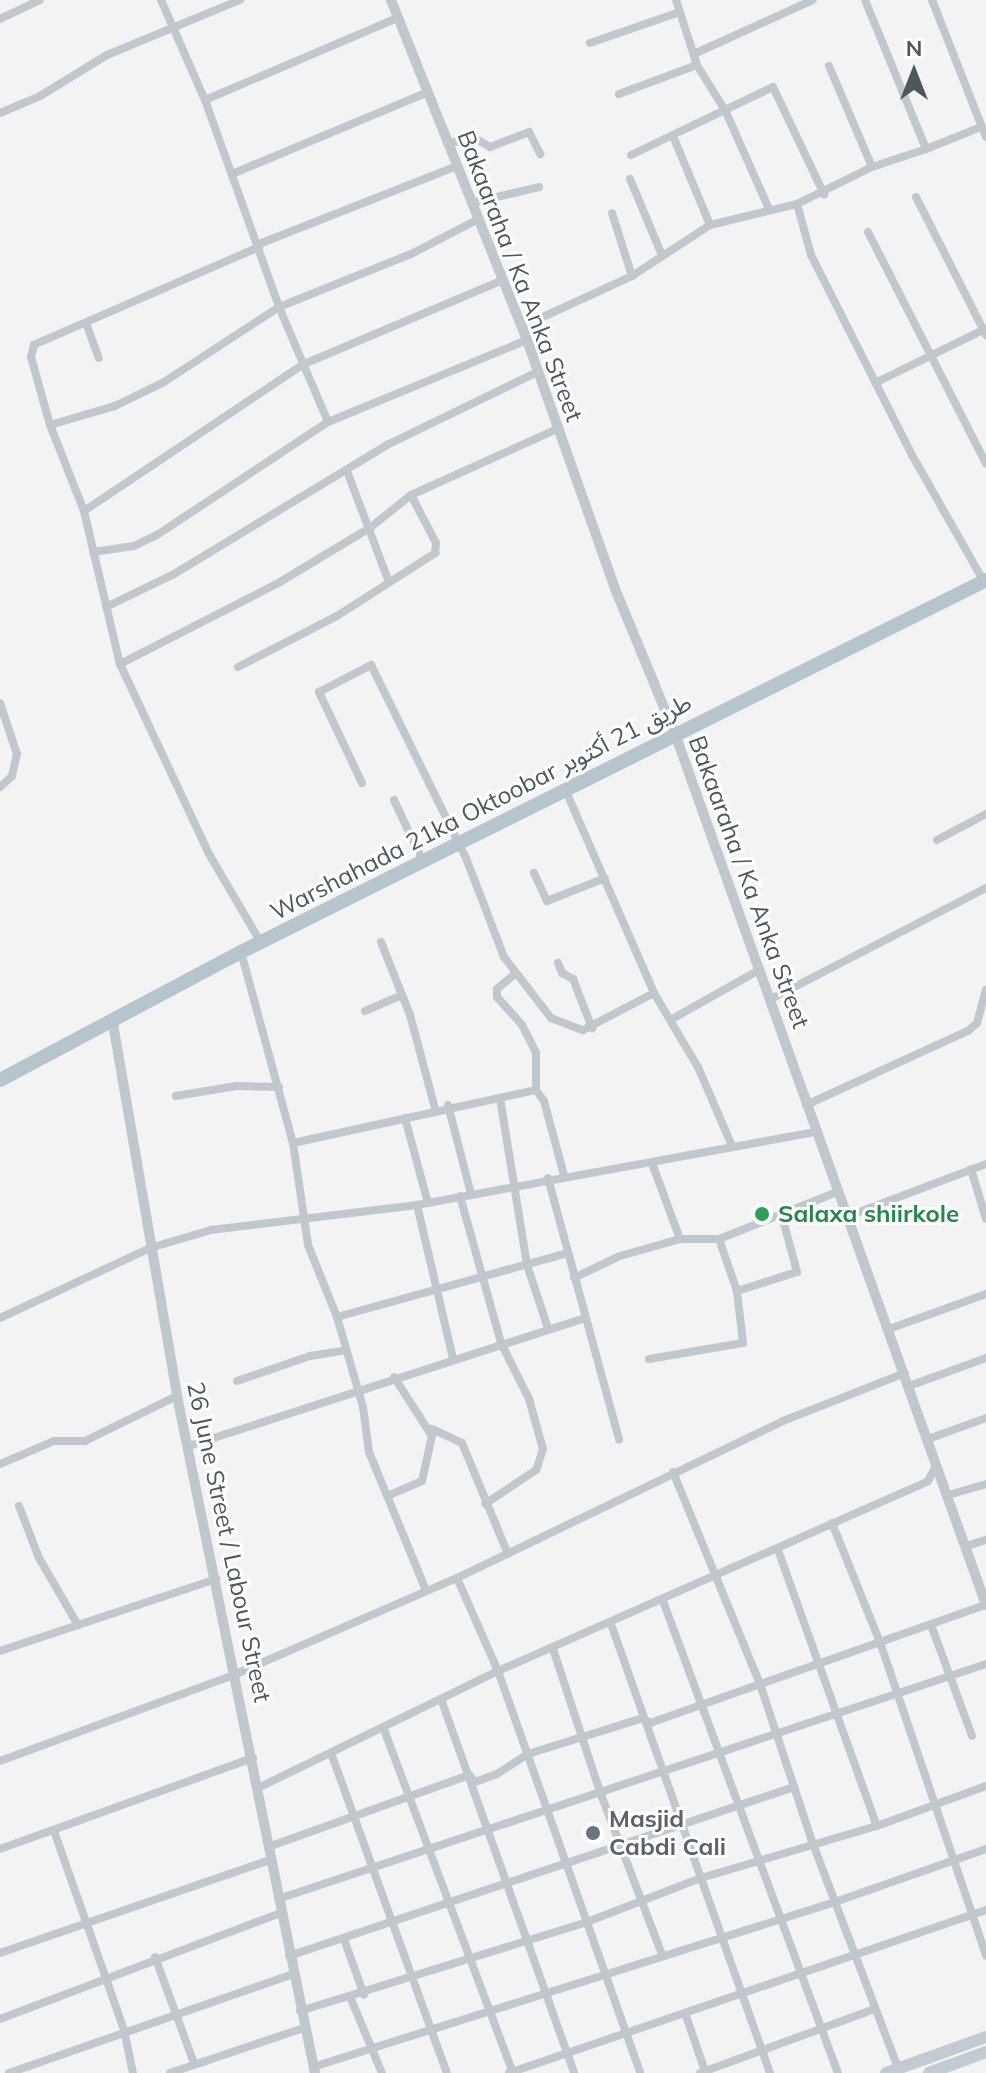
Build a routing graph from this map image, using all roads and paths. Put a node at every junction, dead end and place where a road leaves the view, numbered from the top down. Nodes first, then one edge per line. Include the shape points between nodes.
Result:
1 (40, 0) edge
2 (161, 0) edge
3 (240, 0) edge
4 (391, 0) edge
5 (676, 0) edge
6 (813, 0) edge
7 (865, 0) edge
8 (932, 0) edge
9 (680, 12) junction
10 (397, 18) junction
11 (0, 19) edge
12 (172, 29) junction
13 (590, 43) dead end
14 (696, 53) junction
15 (697, 65) junction
16 (829, 66) dead end
17 (428, 92) junction
18 (619, 94) dead end
19 (205, 100) junction
20 (986, 110) edge
21 (726, 112) junction
22 (975, 112) junction
23 (0, 113) edge
24 (981, 127) junction
25 (673, 136) junction
26 (986, 137) edge
27 (447, 143) junction
28 (926, 149) junction
29 (540, 154) dead end
30 (631, 155) dead end
31 (457, 166) junction
32 (872, 167) junction
33 (232, 174) junction
34 (630, 179) dead end
35 (539, 187) dead end
36 (824, 194) junction
37 (916, 197) dead end
38 (471, 203) junction
39 (797, 204) junction
40 (768, 207) junction
41 (612, 213) dead end
42 (477, 220) junction
43 (710, 225) junction
44 (868, 232) dead end
45 (259, 245) junction
46 (662, 255) junction
47 (632, 276) junction
48 (503, 280) junction
49 (279, 307) junction
50 (86, 323) junction
51 (521, 327) junction
52 (985, 331) edge
53 (527, 340) junction
54 (932, 357) junction
55 (99, 358) dead end
56 (304, 364) junction
57 (537, 372) junction
58 (875, 383) junction
59 (328, 422) junction
60 (50, 425) junction
61 (557, 429) junction
62 (986, 464) edge
63 (347, 471) junction
64 (411, 495) junction
65 (84, 511) junction
66 (371, 527) junction
67 (93, 552) junction
68 (389, 582) junction
69 (985, 583) edge
70 (106, 607) junction
71 (120, 664) junction
72 (238, 667) dead end
73 (0, 703) edge
74 (11, 728) junction
75 (0, 732) edge
76 (675, 734) junction
77 (362, 783) dead end
78 (0, 787) edge
79 (565, 789) junction
80 (394, 800) dead end
81 (986, 814) edge
82 (937, 840) dead end
83 (460, 845) junction
84 (424, 862) junction
85 (534, 873) dead end
86 (605, 878) junction
87 (986, 888) edge
88 (381, 942) dead end
89 (261, 943) junction
90 (241, 952) junction
91 (558, 963) dead end
92 (759, 970) junction
93 (516, 973) junction
94 (986, 990) edge
95 (654, 993) junction
96 (402, 995) junction
97 (771, 999) junction
98 (365, 1011) dead end
99 (112, 1018) junction
100 (672, 1019) junction
101 (592, 1028) junction
102 (0, 1080) edge
103 (279, 1087) junction
104 (536, 1090) junction
105 (176, 1096) dead end
106 (500, 1098) junction
107 (448, 1105) junction
108 (806, 1105) junction
109 (435, 1108) junction
110 (405, 1118) junction
111 (814, 1132) junction
112 (293, 1143) junction
113 (732, 1146) junction
114 (652, 1163) junction
115 (986, 1164) edge
116 (971, 1169) junction
117 (564, 1175) junction
118 (548, 1178) junction
119 (514, 1185) junction
120 (837, 1192) junction
121 (471, 1194) junction
122 (460, 1196) junction
123 (428, 1203) junction
124 (417, 1205) junction
125 (304, 1216) junction
126 (782, 1216) junction
127 (846, 1217) junction
128 (986, 1219) edge
129 (680, 1239) junction
130 (719, 1239) junction
131 (150, 1248) junction
132 (568, 1253) junction
133 (527, 1265) junction
134 (574, 1278) junction
135 (481, 1280) junction
136 (737, 1291) junction
137 (437, 1292) junction
138 (986, 1294) edge
139 (337, 1317) junction
140 (0, 1318) edge
141 (585, 1318) junction
142 (548, 1328) junction
143 (889, 1329) junction
144 (501, 1343) junction
145 (346, 1350) junction
146 (986, 1358) edge
147 (453, 1359) junction
148 (649, 1359) dead end
149 (905, 1373) junction
150 (394, 1377) junction
151 (237, 1381) dead end
152 (909, 1386) junction
153 (356, 1388) junction
154 (177, 1396) junction
155 (986, 1418) edge
156 (432, 1429) junction
157 (928, 1439) junction
158 (619, 1440) dead end
159 (189, 1446) junction
160 (936, 1463) junction
161 (0, 1464) edge
162 (673, 1472) junction
163 (986, 1484) edge
164 (948, 1495) junction
165 (387, 1496) junction
166 (485, 1504) junction
167 (19, 1506) dead end
168 (832, 1523) junction
169 (986, 1540) edge
170 (967, 1546) junction
171 (778, 1550) junction
172 (508, 1554) junction
173 (718, 1576) junction
174 (457, 1578) junction
175 (216, 1579) junction
176 (426, 1590) junction
177 (663, 1601) junction
178 (986, 1605) edge
179 (611, 1624) junction
180 (78, 1625) junction
181 (931, 1625) junction
182 (881, 1645) junction
183 (553, 1649) junction
184 (0, 1651) edge
185 (986, 1664) edge
186 (819, 1666) junction
187 (498, 1671) junction
188 (236, 1674) junction
189 (951, 1677) junction
190 (760, 1684) junction
191 (897, 1694) junction
192 (441, 1699) junction
193 (702, 1702) junction
194 (835, 1716) junction
195 (643, 1718) junction
196 (383, 1727) junction
197 (778, 1736) junction
198 (972, 1736) dead end
199 (583, 1738) junction
200 (331, 1753) junction
201 (528, 1754) junction
202 (722, 1755) junction
203 (253, 1758) junction
204 (0, 1761) edge
205 (664, 1771) junction
206 (469, 1775) junction
207 (986, 1786) edge
208 (794, 1787) junction
209 (258, 1788) junction
210 (600, 1792) junction
211 (408, 1799) junction
212 (933, 1804) junction
213 (740, 1807) junction
214 (547, 1808) junction
215 (356, 1819) junction
216 (682, 1825) junction
217 (877, 1826) junction
218 (489, 1828) junction
219 (54, 1831) junction
220 (813, 1844) junction
221 (268, 1847) junction
222 (622, 1847) junction
223 (0, 1849) edge
224 (429, 1849) junction
225 (986, 1849) edge
226 (956, 1858) junction
227 (270, 1860) junction
228 (758, 1861) junction
229 (568, 1866) junction
230 (373, 1868) junction
231 (701, 1878) junction
232 (504, 1886) junction
233 (278, 1899) junction
234 (640, 1899) junction
235 (835, 1902) junction
236 (450, 1903) junction
237 (986, 1910) edge
238 (281, 1913) junction
239 (972, 1914) junction
240 (781, 1919) junction
241 (85, 1920) junction
242 (587, 1922) junction
243 (392, 1924) junction
244 (723, 1937) junction
245 (344, 1939) junction
246 (525, 1940) junction
247 (0, 1953) edge
248 (662, 1954) junction
249 (855, 1954) junction
250 (289, 1956) junction
251 (986, 1956) edge
252 (155, 1957) junction
253 (469, 1959) junction
254 (604, 1973) junction
255 (293, 1974) junction
256 (799, 1976) junction
257 (411, 1977) junction
258 (104, 1982) junction
259 (545, 1993) junction
260 (742, 1993) junction
261 (364, 1995) junction
262 (351, 1999) junction
263 (875, 2009) junction
264 (489, 2010) junction
265 (177, 2011) junction
266 (300, 2011) junction
267 (685, 2013) junction
268 (0, 2019) edge
269 (304, 2028) junction
270 (821, 2028) junction
271 (432, 2029) junction
272 (124, 2030) junction
273 (625, 2033) junction
274 (986, 2037) edge
275 (371, 2048) junction
276 (761, 2050) junction
277 (986, 2052) edge
278 (566, 2054) junction
279 (194, 2063) junction
280 (314, 2070) edge
281 (900, 2071) edge
282 (703, 2072) edge
283 (9, 2073) edge
284 (133, 2073) edge
285 (170, 2073) edge
286 (382, 2073) edge
287 (447, 2073) edge
288 (512, 2073) edge
289 (574, 2073) edge
290 (640, 2073) edge
291 (770, 2073) edge
292 (838, 2073) edge
293 (886, 2073) edge
294 (929, 2073) edge

1 - 11 street
2 - 12 street
3 - 12 street
4 - 10 street, Bakaaraha / Ka Anka Street
5 - 9 street
6 - 14 street
7 - 28 street
8 - 22 street
9 - 13 street
9 - 14 street
10 - 17 street, Bakaaraha / Ka Anka Street
10 - 19 street
12 - 19 street
12 - 23 street via 107,55 40,96
14 - 15 street
15 - 18 street
15 - 21 street
16 - 32 street
17 - 27 street, Bakaaraha / Ka Anka Street
17 - 33 street
19 - 33 street
20 - 22 street
21 - 25 street
21 - 36 street via 776,88
21 - 40 street
22 - 24 street
24 - 26 street
24 - 28 street
25 - 30 street
25 - 43 street
27 - 29 street via 476,139 490,147 524,131 532,134
27 - 31 street, Bakaaraha / Ka Anka Street
28 - 32 street
31 - 38 street, Bakaaraha / Ka Anka Street
31 - 45 street
32 - 36 street
33 - 45 street
34 - 46 street
35 - 38 street
36 - 39 street
37 - 52 street
38 - 42 street, Bakaaraha / Ka Anka Street
39 - 40 street
39 - 58 street via 805,242
40 - 43 street
41 - 47 street
42 - 48 street, Bakaaraha / Ka Anka Street
42 - 49 street via 411,254
43 - 46 street
44 - 54 street
45 - 49 street
45 - 50 street
46 - 47 street
47 - 51 street
48 - 51 street, Bakaaraha / Ka Anka Street
48 - 56 street
49 - 56 street
49 - 60 street via 164,382 115,406
50 - 55 street
50 - 60 street via 32,349
51 - 53 street, Bakaaraha / Ka Anka Street
52 - 54 street
53 - 57 street, Bakaaraha / Ka Anka Street
53 - 59 street
54 - 58 street
54 - 62 street
56 - 59 street
56 - 65 street
57 - 61 street, Bakaaraha / Ka Anka Street
57 - 63 street via 389,444
58 - 69 street
59 - 67 street via 157,535 134,546
60 - 65 street
61 - 64 street
61 - 76 street, Bakaaraha / Ka Anka Street
63 - 66 street
63 - 70 street via 174,574
64 - 66 street
64 - 68 street via 437,549
65 - 67 street
66 - 68 street
66 - 71 street via 280,582
67 - 70 street
68 - 72 street via 337,616
69 - 76 main road, Warshahada 21ka Oktoobar طريق 21 أكتوبر
70 - 71 street
71 - 89 street via 197,831
73 - 74 street
74 - 75 street
74 - 78 street via 15,770
76 - 79 main road, Warshahada 21ka Oktoobar طريق 21 أكتوبر
76 - 92 street, Bakaaraha / Ka Anka Street
77 - 83 street via 319,692 371,665
79 - 83 main road, Warshahada 21ka Oktoobar طريق 21 أكتوبر
79 - 86 street
80 - 84 street
81 - 82 street
83 - 84 main road, Warshahada 21ka Oktoobar طريق 21 أكتوبر
83 - 93 street via 488,921
84 - 89 main road, Warshahada 21ka Oktoobar طريق 21 أكتوبر
85 - 86 street via 547,901
86 - 95 street
87 - 97 street
88 - 96 street
89 - 90 main road, Warshahada 21ka Oktoobar طريق 21 أكتوبر
90 - 99 main road, Warshahada 21ka Oktoobar طريق 21 أكتوبر
90 - 103 street
91 - 101 street via 573,979
92 - 97 street, Bakaaraha / Ka Anka Street
92 - 100 street
93 - 101 street via 557,1023
93 - 104 street via 496,994 522,1025 536,1053
94 - 108 street via 977,1023 968,1031
95 - 100 street
95 - 101 street
96 - 98 street
96 - 109 street
97 - 108 street, Bakaaraha / Ka Anka Street
99 - 102 main road, Warshahada 21ka Oktoobar طريق 21 أكتوبر
99 - 131 street, 26 June Street / Labour Street
100 - 113 street
103 - 105 street via 236,1086
103 - 112 street
104 - 106 street
104 - 117 street via 544,1101
106 - 107 street
106 - 119 street
107 - 109 street
107 - 121 street
108 - 111 street, Bakaaraha / Ka Anka Street
109 - 110 street
110 - 112 street
110 - 123 street
111 - 113 street
111 - 120 street, Bakaaraha / Ka Anka Street
112 - 125 street
113 - 114 street
114 - 117 street
114 - 129 street
115 - 116 street
116 - 127 street
116 - 128 street
117 - 118 street
118 - 119 street
118 - 132 street
119 - 121 street
119 - 133 street
120 - 126 street
120 - 127 street, Bakaaraha / Ka Anka Street
121 - 122 street
122 - 123 street
122 - 135 street
123 - 124 street
124 - 125 street
124 - 137 street
125 - 131 street via 211,1230
125 - 139 street via 308,1245
126 - 130 street
126 - 136 street via 797,1272
127 - 143 street, Bakaaraha / Ka Anka Street
129 - 130 street
129 - 134 street via 620,1256
130 - 136 street
131 - 140 street
131 - 154 street, 26 June Street / Labour Street
132 - 133 street
132 - 134 street
133 - 135 street
133 - 142 street
134 - 141 street
135 - 137 street
135 - 144 street
136 - 148 street via 743,1343
137 - 139 street
137 - 147 street
138 - 143 street
139 - 145 street
141 - 142 street
141 - 158 street
142 - 144 street
143 - 149 street, Bakaaraha / Ka Anka Street
144 - 147 street
144 - 166 street via 529,1399 543,1449 536,1470
145 - 151 street via 310,1356
145 - 153 street
146 - 152 street
147 - 150 street
149 - 152 street, Bakaaraha / Ka Anka Street
149 - 162 street
150 - 153 street
150 - 156 street via 414,1412
152 - 157 street, Bakaaraha / Ka Anka Street
153 - 159 street
153 - 165 street via 369,1452
154 - 159 street, 26 June Street / Labour Street
154 - 161 street via 85,1441 54,1441
155 - 157 street
156 - 165 street via 422,1481
156 - 166 street via 462,1443
157 - 160 street, Bakaaraha / Ka Anka Street
159 - 175 street, 26 June Street / Labour Street
160 - 164 street, Bakaaraha / Ka Anka Street
160 - 168 street via 928,1481
162 - 172 street
162 - 173 street
163 - 164 street
164 - 170 street, Bakaaraha / Ka Anka Street
165 - 176 street
166 - 172 street
167 - 180 street via 39,1558
168 - 171 street
168 - 182 street
169 - 170 street
170 - 178 street, Bakaaraha / Ka Anka Street
171 - 173 street
171 - 186 street
172 - 174 street
173 - 177 street
173 - 190 street
174 - 176 street
174 - 187 street
175 - 180 street
175 - 188 street, 26 June Street / Labour Street
176 - 188 street
177 - 179 street
177 - 193 street
178 - 181 street
179 - 183 street
179 - 195 street
180 - 184 street
181 - 182 street
181 - 189 street
182 - 186 street
182 - 191 street
183 - 187 street
183 - 199 street
185 - 189 street
186 - 190 street
186 - 194 street
187 - 192 street
187 - 201 street
188 - 203 street, 26 June Street / Labour Street
188 - 204 street
189 - 191 street
189 - 198 street
190 - 193 street
190 - 197 street
191 - 194 street
191 - 212 street
192 - 196 street
192 - 206 street
193 - 195 street via 650,1723
193 - 202 street
194 - 197 street
194 - 217 street
195 - 199 street
195 - 205 street
196 - 200 street
196 - 211 street
197 - 202 street
197 - 208 street
199 - 201 street
199 - 210 street
200 - 209 street
200 - 215 street
201 - 206 street via 475,1782
201 - 214 street
202 - 205 street
202 - 213 street
203 - 209 street, 26 June Street / Labour Street
203 - 219 street
205 - 210 street
205 - 216 street
206 - 211 street
206 - 218 street
207 - 212 street
208 - 213 street
208 - 220 street
209 - 221 street, 26 June Street / Labour Street
210 - 214 street
210 - 222 street
211 - 215 street
211 - 224 street
212 - 217 street
212 - 226 street
213 - 216 street
213 - 228 street
214 - 218 street
214 - 229 street
215 - 221 street
215 - 230 street
216 - 222 street
216 - 231 street
217 - 220 street
218 - 224 street
218 - 232 street
219 - 223 street
219 - 241 street
220 - 228 street
220 - 235 street
221 - 227 street, 26 June Street / Labour Street
222 - 229 street
222 - 234 street
224 - 230 street
224 - 236 street
225 - 226 street
226 - 235 street
226 - 239 street
227 - 233 street, 26 June Street / Labour Street
227 - 241 street
228 - 231 street
228 - 240 street
229 - 232 street
229 - 242 street
230 - 233 street
230 - 243 street
231 - 234 street
231 - 244 street
232 - 236 street
232 - 246 street
233 - 238 street, 26 June Street / Labour Street
234 - 242 street
234 - 248 street
235 - 240 street
235 - 249 street
236 - 243 street
236 - 253 street
237 - 239 street
238 - 250 street, 26 June Street / Labour Street
238 - 252 street
239 - 249 street
239 - 251 street
240 - 244 street
240 - 256 street
241 - 247 street
241 - 258 street
242 - 246 street
242 - 254 street
243 - 245 street
243 - 257 street
244 - 248 street
244 - 260 street
245 - 250 street
245 - 261 street
246 - 253 street
246 - 259 street
248 - 254 street
249 - 256 street
249 - 263 street
250 - 255 street, 26 June Street / Labour Street
252 - 258 street
252 - 265 street
253 - 257 street
253 - 264 street
254 - 259 street
254 - 273 street
255 - 265 street
255 - 266 street, 26 June Street / Labour Street
256 - 260 street
256 - 270 street
257 - 261 street
257 - 271 street
258 - 268 street
258 - 272 street
259 - 264 street
259 - 278 street
260 - 267 street
260 - 276 street
261 - 262 street
262 - 266 street
262 - 275 street
263 - 270 street
263 - 281 street
264 - 271 street
264 - 288 street
265 - 272 street
265 - 279 street
266 - 269 street, 26 June Street / Labour Street
267 - 273 street
267 - 282 street
269 - 279 street
269 - 280 street, 26 June Street / Labour Street
270 - 276 street
270 - 292 street
271 - 275 street
271 - 287 street
272 - 283 street
272 - 284 street
273 - 278 street
273 - 290 street
274 - 281 main road
275 - 280 street
275 - 286 street
276 - 282 street
276 - 291 street
277 - 294 main road
278 - 288 street
278 - 289 street
279 - 285 street
281 - 293 main road

